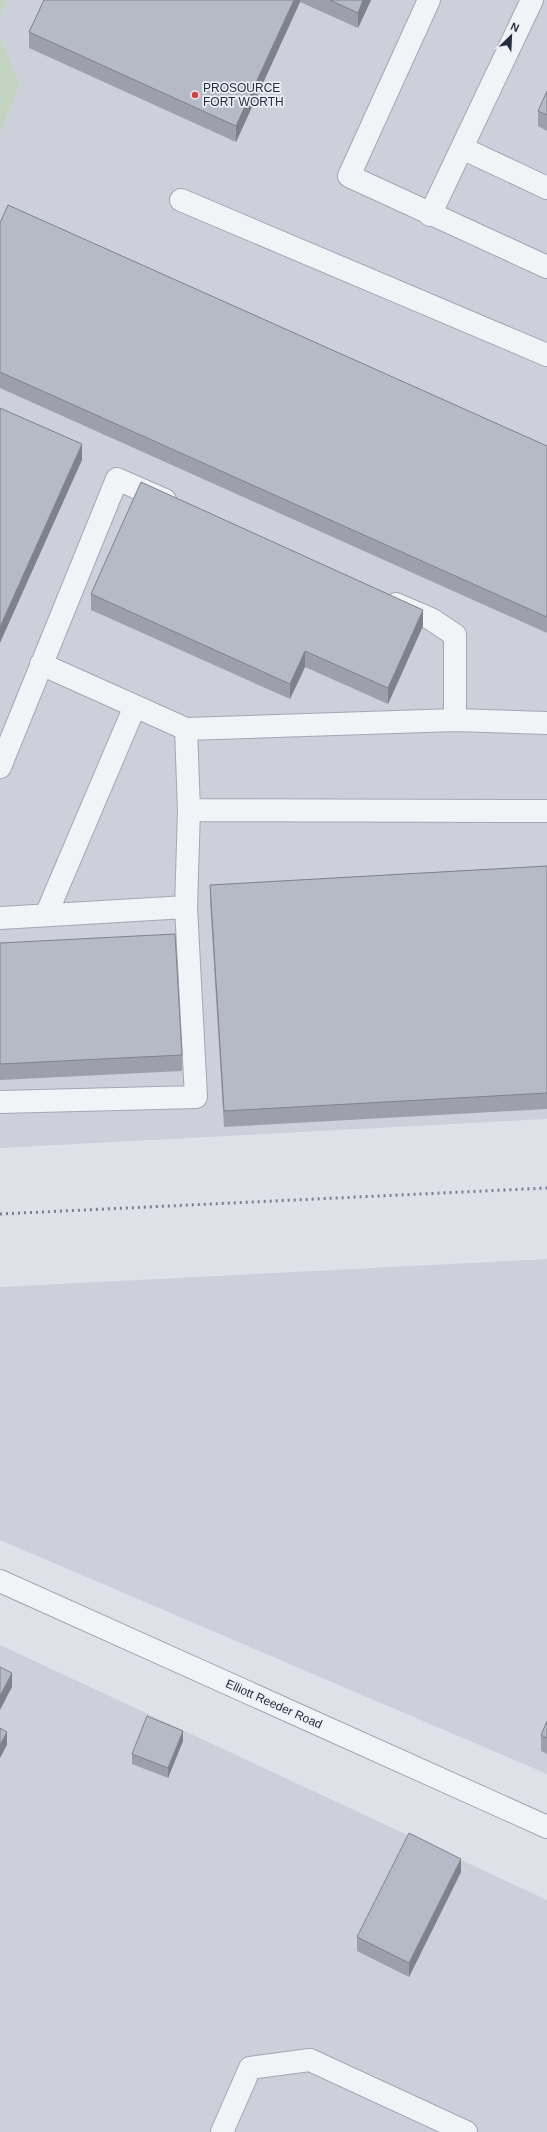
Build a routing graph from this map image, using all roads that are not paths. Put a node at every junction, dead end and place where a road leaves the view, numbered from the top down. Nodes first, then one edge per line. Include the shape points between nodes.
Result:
1 (429, 0) edge
2 (532, 0) edge
3 (462, 148) junction
4 (547, 188) edge
5 (181, 200) dead end
6 (430, 215) junction
7 (547, 267) edge
8 (547, 355) edge
9 (183, 508) edge
10 (380, 596) edge
11 (41, 664) junction
12 (135, 706) junction
13 (455, 720) junction
14 (547, 723) edge
15 (186, 729) junction
16 (0, 767) edge
17 (189, 810) junction
18 (547, 811) edge
19 (186, 907) junction
20 (46, 915) junction
21 (0, 918) edge
22 (0, 1102) edge
23 (0, 1581) edge
24 (547, 1827) edge
25 (222, 2132) edge
26 (466, 2132) edge

1 - 6 street via 349,176
2 - 3 street
3 - 4 street
3 - 6 street
5 - 8 street
6 - 7 street
9 - 11 street via 117,479
10 - 13 street via 431,619 455,635
11 - 12 street
11 - 16 street
12 - 15 street
12 - 20 street
13 - 14 street
13 - 15 street
15 - 17 street
17 - 18 street
17 - 19 street
19 - 20 street
19 - 22 street via 196,1097
20 - 21 street
23 - 24 street, Elliott Reeder Road
25 - 26 street via 250,2068 310,2060

